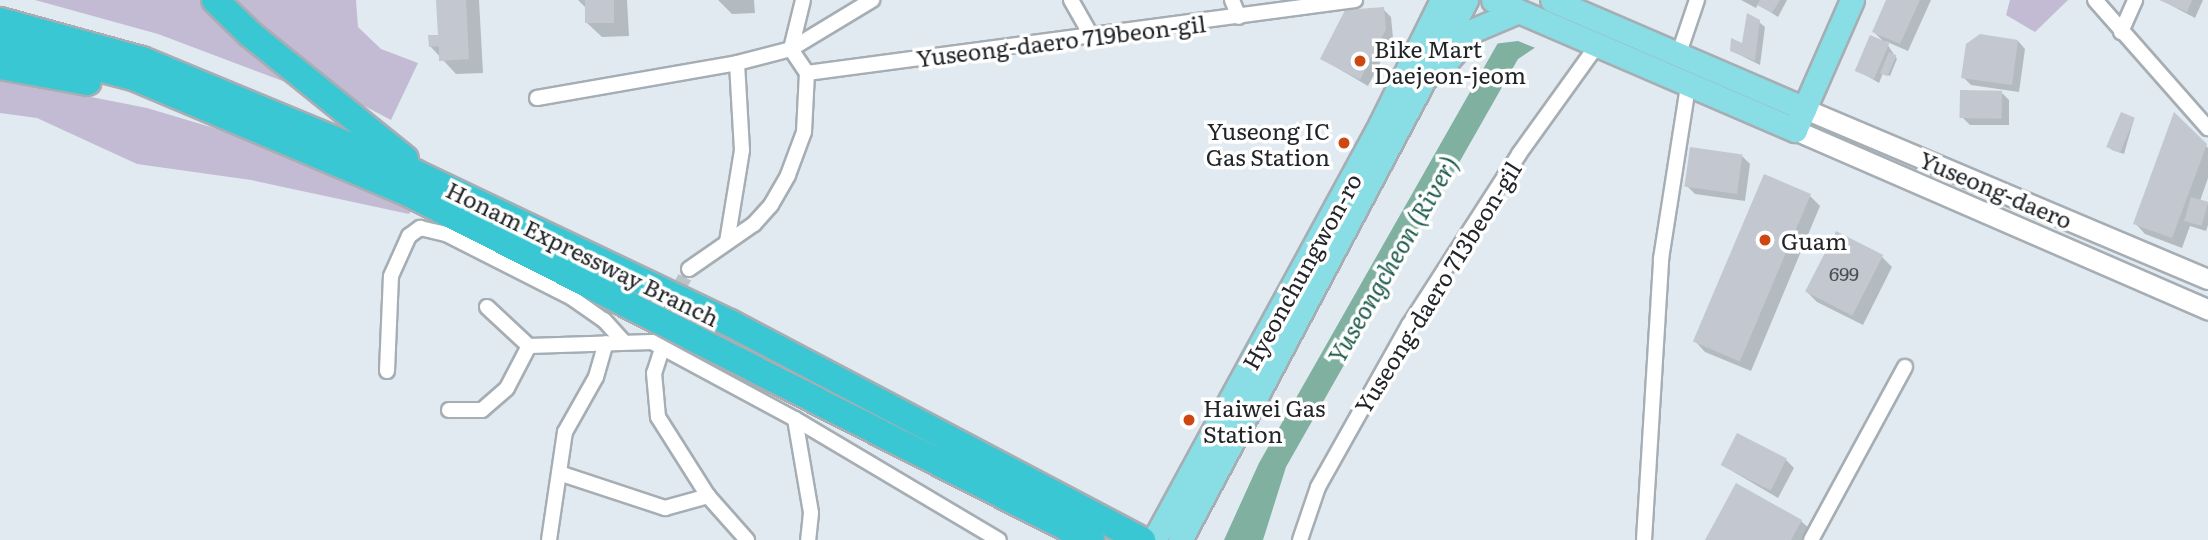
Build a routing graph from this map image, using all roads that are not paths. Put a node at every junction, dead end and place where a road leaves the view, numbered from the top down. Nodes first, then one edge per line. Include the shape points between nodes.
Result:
1 (215, 0) edge
2 (803, 0) edge
3 (872, 0) edge
4 (1071, 0) edge
5 (1232, 0) edge
6 (1355, 0) edge
7 (1442, 0) edge
8 (1466, 0) edge
9 (1493, 0) edge
10 (1552, 0) edge
11 (1697, 0) edge
12 (1852, 0) edge
13 (2095, 0) edge
14 (2135, 0) edge
15 (1514, 13) junction
16 (1239, 18) junction
17 (0, 21) edge
18 (2121, 32) junction
19 (1092, 37) junction
20 (0, 42) edge
21 (1593, 46) junction
22 (791, 48) junction
23 (1678, 56) junction
24 (737, 63) junction
25 (0, 66) edge
26 (807, 73) junction
27 (1688, 86) junction
28 (537, 99) dead end
29 (203, 107) junction
30 (1805, 108) junction
31 (2208, 128) edge
32 (1796, 130) junction
33 (1391, 141) junction
34 (437, 183) junction
35 (727, 242) junction
36 (689, 269) tunnel mouth
37 (2208, 279) edge
38 (487, 307) dead end
39 (2208, 310) edge
40 (657, 340) junction
41 (624, 342) junction
42 (606, 343) junction
43 (530, 346) junction
44 (1905, 367) dead end
45 (387, 371) dead end
46 (449, 410) dead end
47 (795, 419) junction
48 (559, 473) junction
49 (708, 496) junction
50 (1142, 538) edge
51 (549, 540) edge
52 (747, 540) edge
53 (808, 540) edge
54 (999, 540) edge
55 (1091, 540) edge
56 (1180, 540) edge
57 (1300, 540) edge
58 (1644, 540) edge
59 (1811, 540) edge

1 - 34 highway via 250,34
2 - 22 street
3 - 22 street
4 - 19 street
5 - 16 street
6 - 16 street, Yuseong-daero 719beon-gil
7 - 50 main road, Hyeonchungwon-ro via 1376,133
8 - 33 main road
9 - 15 main road, Yuseong-daero
10 - 23 main road
11 - 23 street
12 - 30 main road
13 - 18 street
14 - 18 street
15 - 21 main road, Yuseong-daero
15 - 33 main road via 1474,30
16 - 19 street, Yuseong-daero 719beon-gil
17 - 34 highway, Honam Expressway Branch via 142,60
18 - 31 street
19 - 26 street, Yuseong-daero 719beon-gil
20 - 29 highway, Honam Expressway Branch via 136,78
21 - 27 main road, Yuseong-daero
21 - 57 street, Yuseong-daero 713beon-gil via 1409,325 1318,487
22 - 24 street
22 - 26 street
23 - 30 main road
24 - 28 street
24 - 35 street via 743,150
25 - 29 highway
26 - 35 street via 804,132 788,175 754,224
27 - 32 main road, Yuseong-daero
27 - 58 street via 1661,259
29 - 55 highway, Honam Expressway Branch via 410,194
30 - 32 main road
30 - 37 street, Yuseong-daero
32 - 39 street, Yuseong-daero
33 - 56 main road, Hyeonchungwon-ro
34 - 50 highway, Honam Expressway Branch via 730,323
35 - 36 street
38 - 43 street
40 - 41 street
40 - 47 street
40 - 49 street via 658,417
41 - 42 street
41 - 45 street via 604,320 572,298 446,234 420,228 409,236 391,276
42 - 43 street
42 - 48 street via 596,377 565,432
43 - 46 street via 507,388 482,410
44 - 59 street
47 - 53 street via 811,513
47 - 54 street
48 - 49 street via 665,508
48 - 51 street
49 - 52 street

